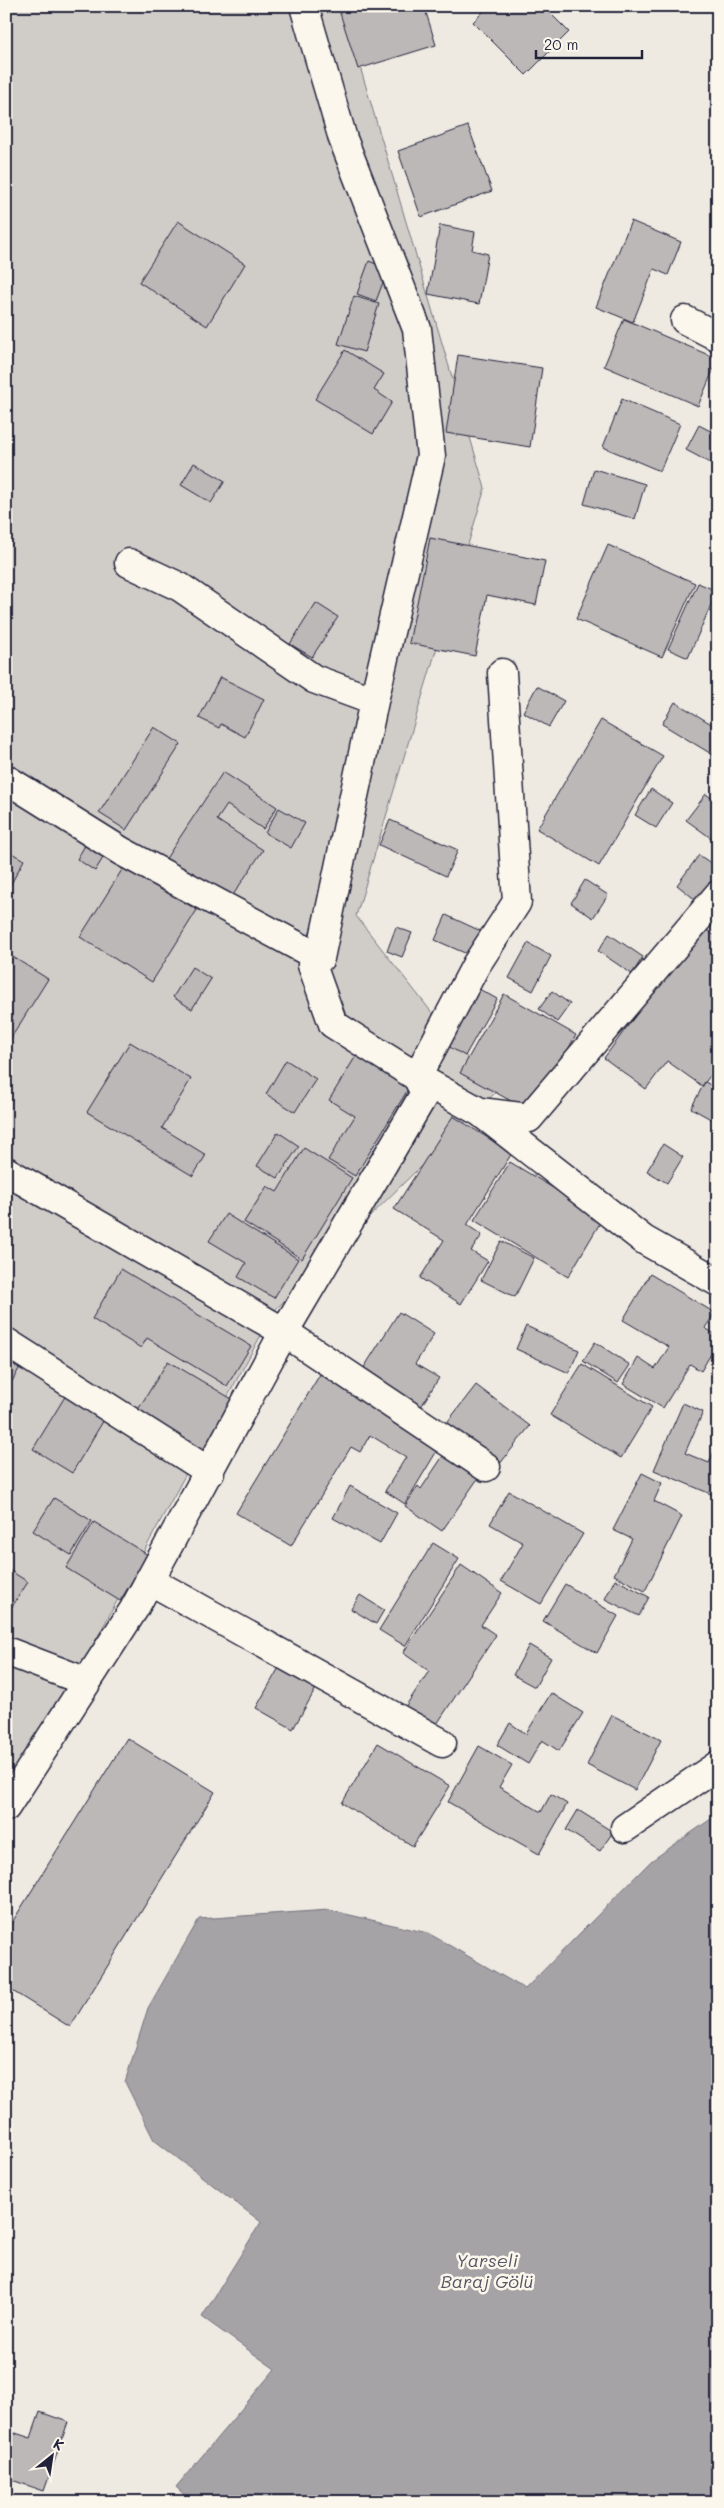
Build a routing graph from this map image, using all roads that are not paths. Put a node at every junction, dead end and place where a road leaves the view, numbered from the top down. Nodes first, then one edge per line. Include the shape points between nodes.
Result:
1 (304, 6) edge
2 (684, 320) dead end
3 (718, 337) edge
4 (129, 563) dead end
5 (502, 673) dead end
6 (374, 702) junction
7 (6, 779) edge
8 (718, 895) edge
9 (320, 958) junction
10 (417, 1076) junction
11 (480, 1112) junction
12 (6, 1171) edge
13 (718, 1282) edge
14 (284, 1332) junction
15 (6, 1342) edge
16 (486, 1467) dead end
17 (210, 1472) junction
18 (149, 1580) junction
19 (6, 1651) edge
20 (87, 1682) junction
21 (442, 1743) dead end
22 (718, 1765) edge
23 (6, 1807) edge
24 (625, 1828) dead end

1 - 6 street via 343,139 417,329 431,456
2 - 3 street
4 - 6 street via 180,587 314,679
5 - 10 street via 517,902 476,965
6 - 9 street
7 - 9 street via 121,851
8 - 11 street via 529,1118
9 - 10 street via 312,965 334,1024
10 - 11 street
10 - 14 street via 425,1093
11 - 13 street via 644,1240
12 - 14 street
14 - 16 street
14 - 17 street
15 - 17 street
17 - 18 street
18 - 20 street
18 - 21 street
19 - 20 street
20 - 23 street
22 - 24 street

